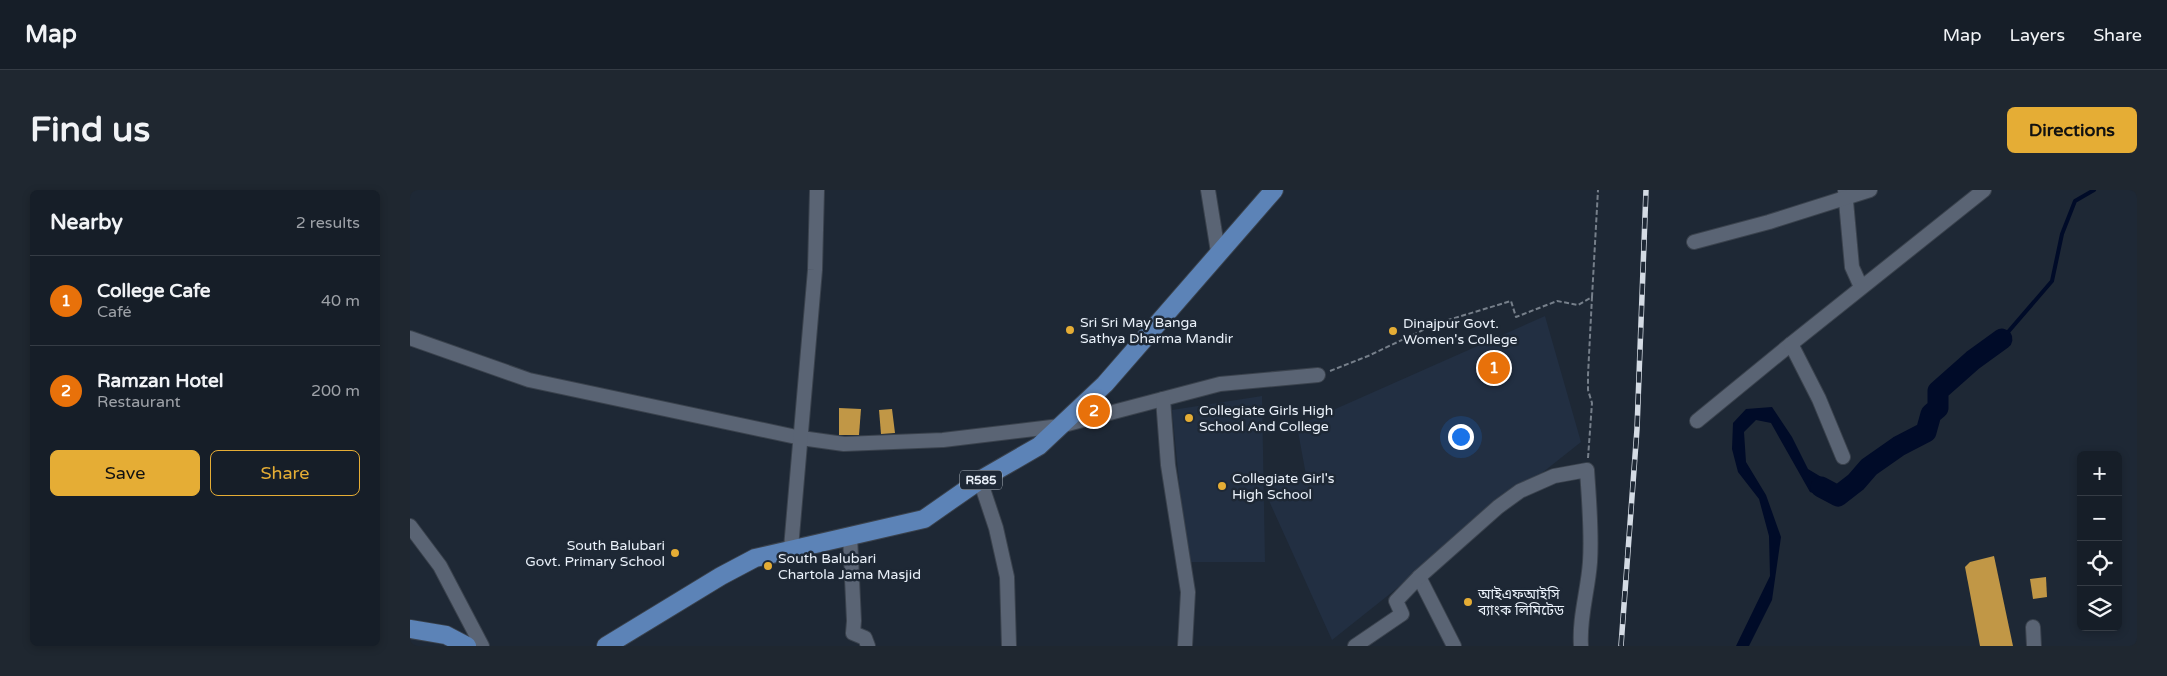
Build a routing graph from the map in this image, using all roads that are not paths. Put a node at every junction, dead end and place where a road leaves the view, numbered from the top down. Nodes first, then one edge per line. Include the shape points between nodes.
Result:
1 (817, 190) edge
2 (1208, 190) edge
3 (1274, 190) edge
4 (1870, 190) edge
5 (1984, 190) edge
6 (1846, 194) edge
7 (1694, 242) dead end
8 (1218, 252) junction
9 (1861, 287) junction
10 (410, 338) edge
11 (1791, 344) junction
12 (1318, 375) road end
13 (1163, 399) junction
14 (1697, 421) dead end
15 (1060, 426) junction
16 (801, 438) junction
17 (1843, 457) dead end
18 (980, 480) junction
19 (410, 526) edge
20 (850, 536) junction
21 (791, 548) junction
22 (1419, 577) junction
23 (2033, 627) dead end
24 (410, 629) edge
25 (467, 646) edge
26 (482, 646) edge
27 (606, 646) edge
28 (868, 646) edge
29 (1009, 646) edge
30 (1186, 646) edge
31 (1355, 646) edge
32 (1454, 646) edge
33 (1581, 646) edge
34 (2034, 646) edge

1 - 16 street via 815,270
2 - 8 street
3 - 8 main road, R585
4 - 6 street
5 - 9 street
6 - 7 street via 1769,222
6 - 9 street via 1852,267
8 - 15 main road, R585 via 1105,384
9 - 11 street
10 - 16 street via 529,380
11 - 14 street
11 - 17 street
12 - 13 street via 1220,384
13 - 15 street
13 - 30 street via 1168,466 1188,592
15 - 16 street via 944,440 844,444
15 - 18 main road, R585 via 1039,446
16 - 21 street
18 - 20 main road, R585 via 924,519
18 - 29 street via 996,528 1007,577
19 - 26 street via 440,566
20 - 21 main road, R585
20 - 28 street via 853,633 865,638
21 - 27 main road, R585 via 755,558 721,576
22 - 31 street via 1396,600 1402,614
22 - 32 street
22 - 33 street via 1520,490 1554,476 1587,470 1590,564 1583,603
23 - 34 street
24 - 25 main road via 446,635

